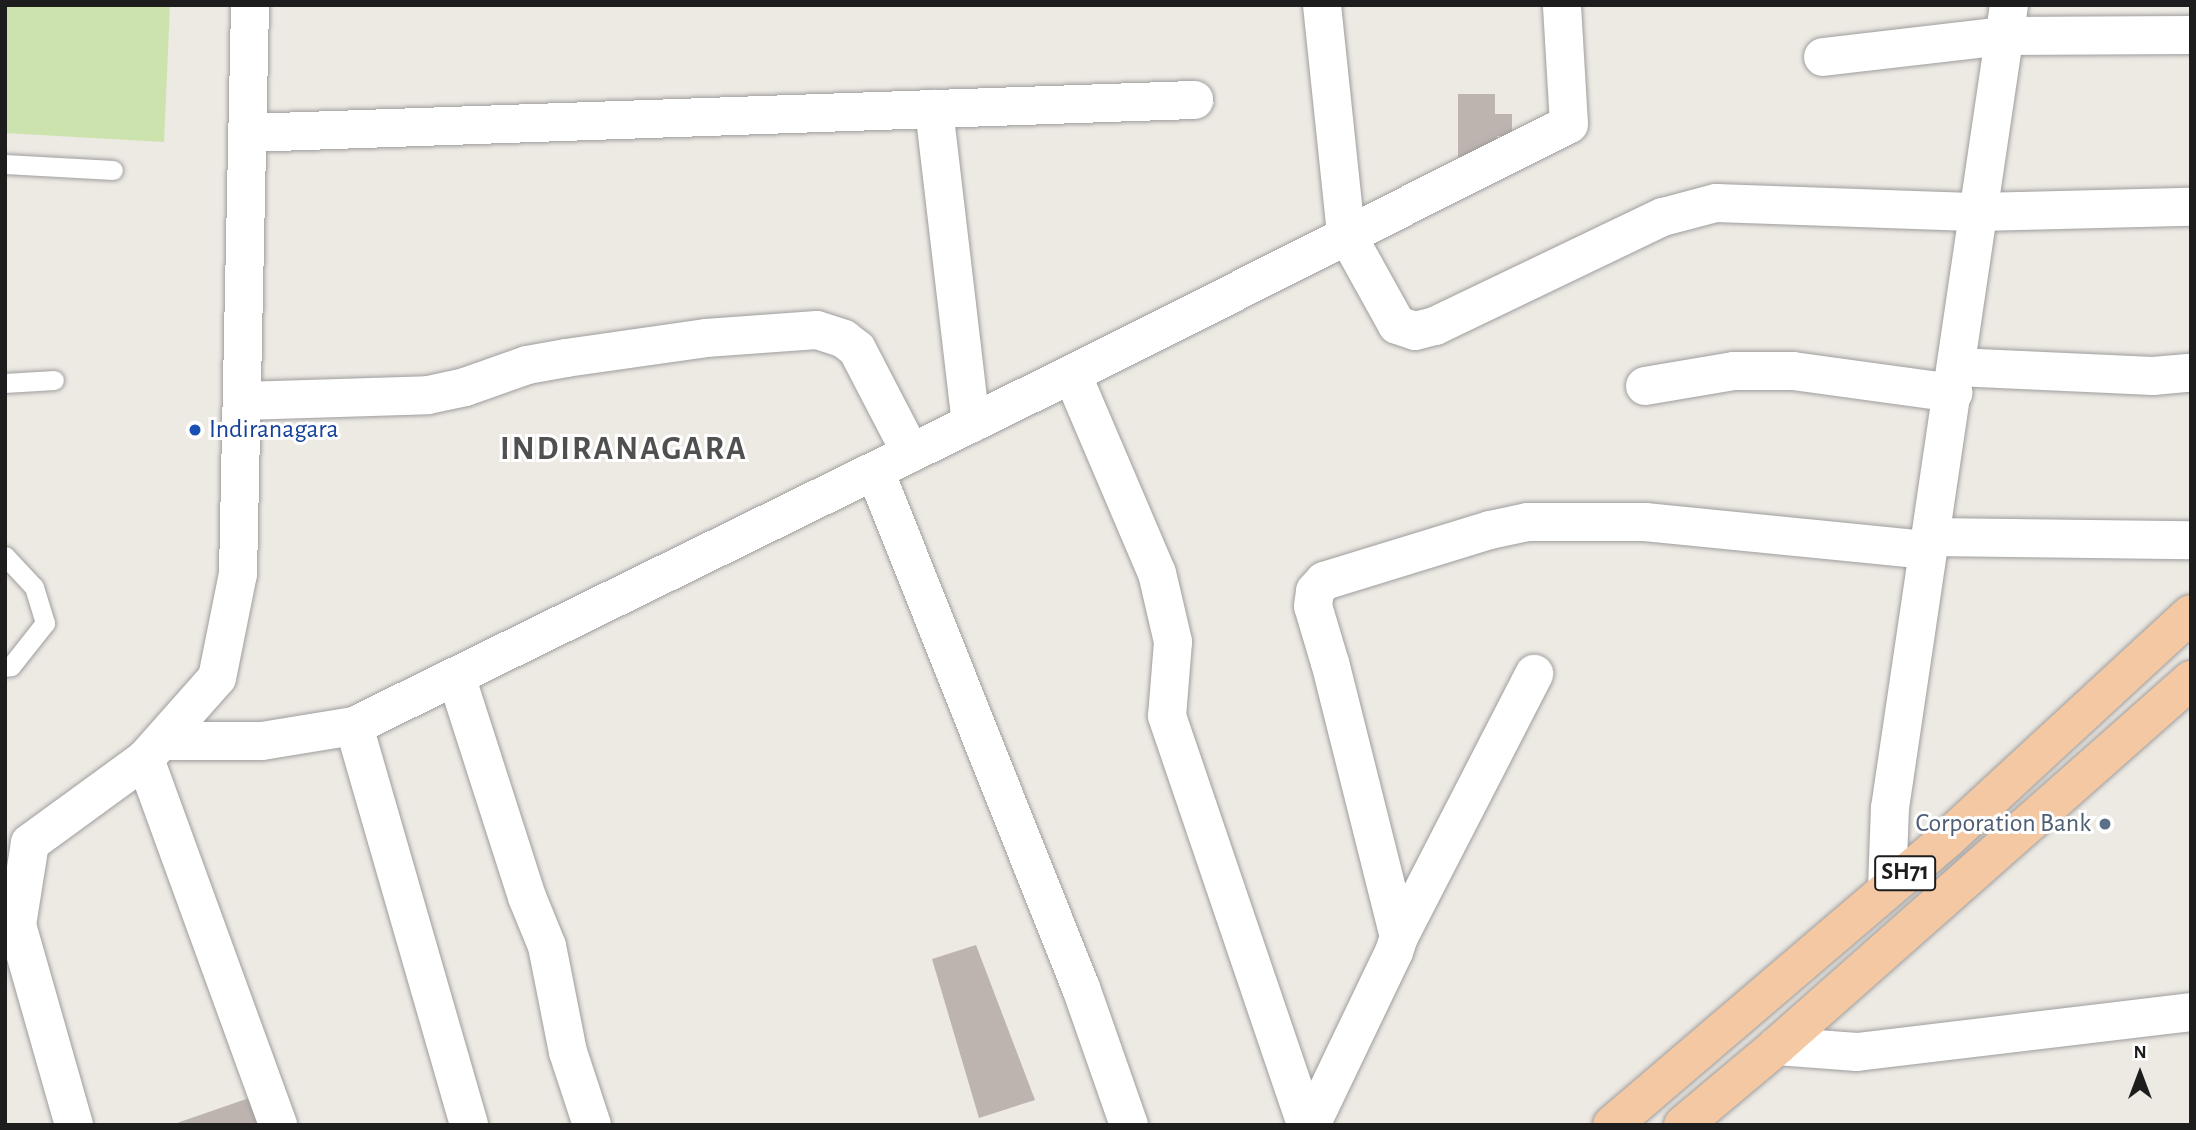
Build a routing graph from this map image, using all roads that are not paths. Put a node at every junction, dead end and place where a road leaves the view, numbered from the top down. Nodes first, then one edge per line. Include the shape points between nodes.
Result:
1 (250, 5) edge
2 (1322, 5) edge
3 (1562, 5) edge
4 (2007, 21) edge
5 (2191, 35) edge
6 (1823, 57) dead end
7 (1194, 100) dead end
8 (934, 109) junction
9 (247, 133) junction
10 (5, 164) edge
11 (113, 170) dead end
12 (2191, 207) edge
13 (1979, 212) junction
14 (1346, 233) junction
15 (2191, 373) edge
16 (1072, 374) junction
17 (54, 380) dead end
18 (1954, 380) junction
19 (5, 383) edge
20 (1644, 386) dead end
21 (242, 401) junction
22 (971, 424) junction
23 (911, 453) junction
24 (875, 471) junction
25 (2191, 540) edge
26 (1929, 543) junction
27 (5, 556) edge
28 (2191, 614) edge
29 (5, 667) edge
30 (1534, 674) dead end
31 (457, 679) junction
32 (2191, 680) edge
33 (355, 726) junction
34 (155, 750) junction
35 (1887, 888) junction
36 (1921, 919) junction
37 (1399, 937) junction
38 (2191, 1012) edge
39 (1777, 1046) junction
40 (74, 1125) edge
41 (278, 1125) edge
42 (468, 1125) edge
43 (592, 1125) edge
44 (1129, 1125) edge
45 (1309, 1125) edge
46 (1612, 1125) edge
47 (1683, 1125) edge

1 - 9 street
2 - 14 street
3 - 14 street via 1569,124
4 - 5 street
4 - 6 street
4 - 13 street
7 - 8 street
8 - 9 street
8 - 22 street
9 - 21 street
10 - 11 lane
12 - 13 street
13 - 14 street via 1716,203 1687,208 1435,327 1415,331 1397,325
13 - 18 street
14 - 16 street
15 - 18 street
16 - 22 street
16 - 45 street via 1157,573 1173,642 1167,716
17 - 19 lane
18 - 20 street via 1734,371
18 - 26 street
21 - 23 street via 428,395 566,358 706,338 817,330 858,349
21 - 34 street via 238,574 218,678
22 - 23 street
23 - 24 street
24 - 31 street
24 - 44 street via 1081,988
25 - 26 street
26 - 35 street via 1890,808
26 - 37 street via 1644,522 1528,522 1324,581 1315,591 1312,606
27 - 29 lane via 34,587 45,623 11,666
28 - 35 main road, SH71 via 1948,838
30 - 37 street
31 - 33 street
31 - 43 street via 547,946 568,1052
32 - 36 main road, SH71
33 - 34 street via 262,741
33 - 42 street
34 - 40 street via 30,843 17,925
34 - 41 street
35 - 36 main road
35 - 46 main road, SH71
36 - 39 main road, SH71
37 - 45 street
38 - 39 street via 1857,1052
39 - 47 main road, SH71

